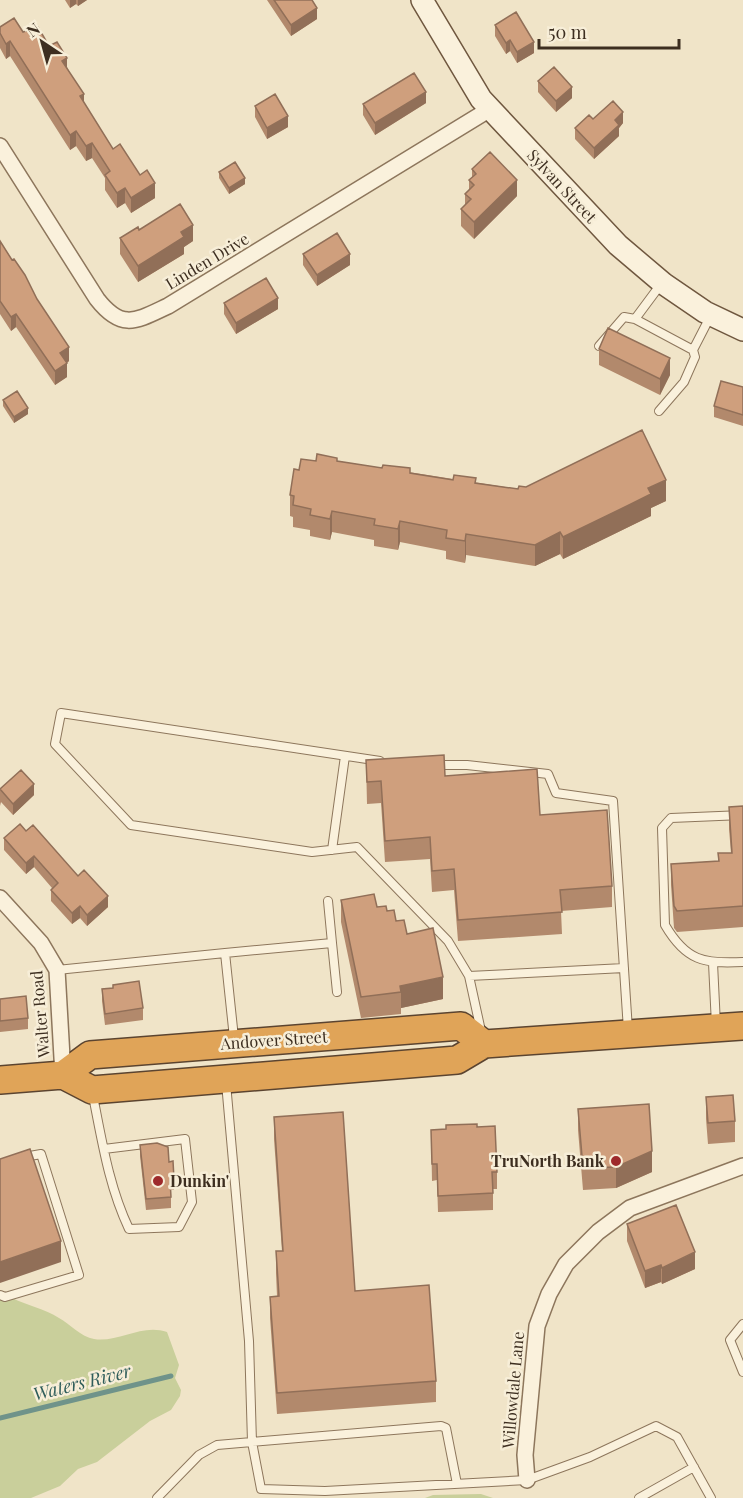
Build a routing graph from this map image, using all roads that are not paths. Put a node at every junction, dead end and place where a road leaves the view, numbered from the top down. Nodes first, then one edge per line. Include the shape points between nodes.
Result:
1 (422, 0) edge
2 (490, 109) junction
3 (0, 146) edge
4 (662, 282) junction
5 (711, 315) junction
6 (635, 319) junction
7 (743, 330) edge
8 (599, 346) edge
9 (693, 350) junction
10 (659, 411) dead end
11 (345, 756) junction
12 (388, 762) edge
13 (421, 765) edge
14 (743, 815) edge
15 (332, 850) junction
16 (0, 898) edge
17 (328, 901) dead end
18 (332, 943) junction
19 (225, 953) junction
20 (743, 962) edge
21 (713, 963) junction
22 (624, 968) junction
23 (57, 970) junction
24 (469, 976) junction
25 (337, 992) dead end
26 (743, 1026) edge
27 (716, 1028) junction
28 (628, 1034) junction
29 (235, 1043) junction
30 (484, 1044) junction
31 (63, 1075) junction
32 (225, 1079) junction
33 (0, 1080) edge
34 (92, 1090) junction
35 (104, 1149) junction
36 (10, 1159) edge
37 (743, 1166) edge
38 (0, 1295) edge
39 (743, 1324) edge
40 (743, 1372) edge
41 (252, 1442) junction
42 (694, 1467) junction
43 (527, 1480) junction
44 (457, 1484) junction
45 (157, 1498) edge
46 (639, 1498) edge
47 (711, 1498) edge

1 - 2 main road, Sylvan Street
2 - 3 street, Linden Drive via 168,306 137,321 122,320 97,299
2 - 4 main road, Sylvan Street via 618,245
4 - 5 main road, Sylvan Street
4 - 6 lane
5 - 7 main road, Sylvan Street
5 - 9 lane
6 - 8 lane via 624,317
6 - 9 lane
9 - 10 lane via 695,357 684,382
11 - 12 lane
11 - 15 lane
11 - 15 lane via 61,713 55,744 131,825 312,852
13 - 22 lane via 467,765 548,774 556,793 613,801
14 - 21 lane via 671,818 662,828 665,925 694,959
15 - 24 lane via 357,847 448,941
16 - 23 street, Walter Road via 41,943
17 - 18 lane
18 - 19 lane
18 - 25 lane
19 - 23 lane
19 - 29 lane
20 - 21 lane
21 - 27 lane
22 - 24 lane
22 - 28 lane
23 - 31 street, Walter Road
24 - 30 lane
26 - 27 highway, Andover Street
27 - 28 highway, Andover Street
28 - 30 highway, Andover Street
29 - 30 highway, Andover Street via 461,1026
29 - 31 highway, Andover Street via 90,1055
30 - 32 highway, Andover Street via 457,1060
31 - 33 highway
31 - 34 highway
32 - 34 highway, Andover Street
32 - 41 lane via 249,1341
34 - 35 lane
35 - 35 lane via 185,1139 192,1202 179,1227 129,1229 116,1201
36 - 38 lane via 41,1154 79,1275 5,1297
37 - 43 street, Willowdale Lane via 630,1208 598,1232 566,1264 537,1326 526,1445
39 - 40 lane via 730,1340
41 - 44 lane via 261,1489 325,1491
41 - 44 lane via 441,1426 446,1428
41 - 45 lane via 217,1445 199,1455
42 - 43 lane via 676,1437 656,1426 591,1457
42 - 46 lane
42 - 47 lane
43 - 44 lane

